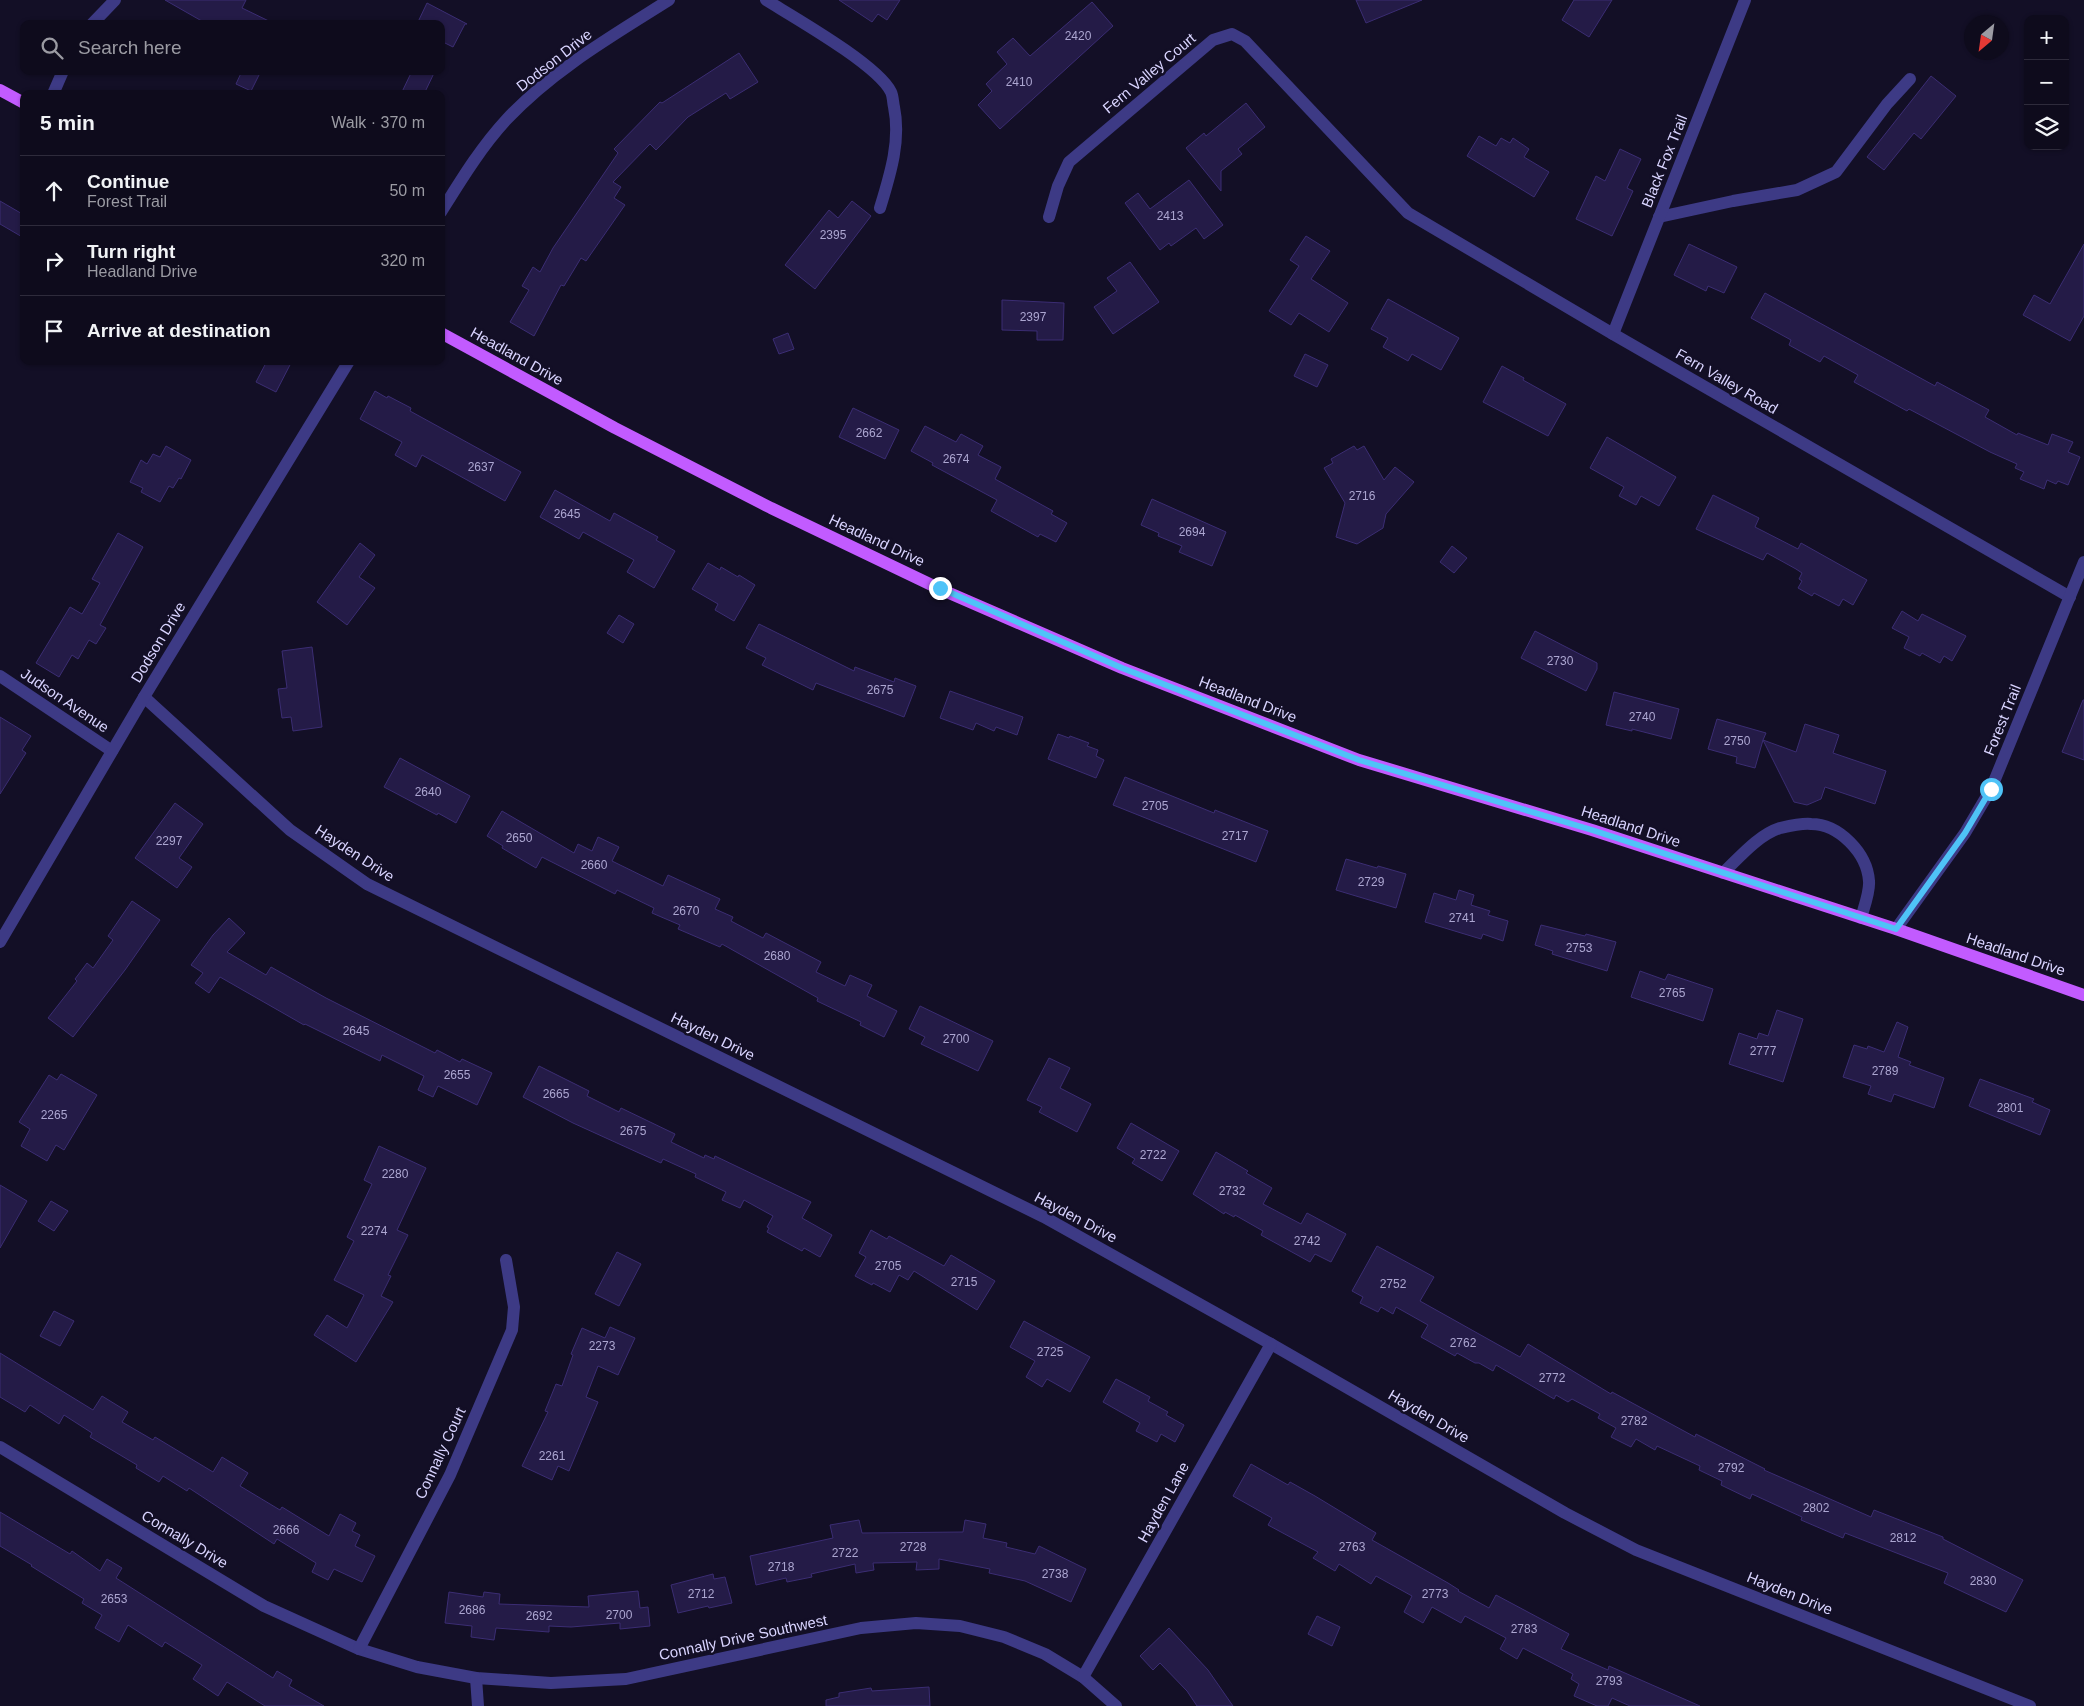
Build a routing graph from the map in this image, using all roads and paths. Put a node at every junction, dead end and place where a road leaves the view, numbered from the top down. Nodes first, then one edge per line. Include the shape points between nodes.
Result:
1 (115, 0) edge
2 (669, 0) edge
3 (766, 0) edge
4 (1746, 0) edge
5 (96, 20) edge
6 (61, 75) edge
7 (1910, 79) dead end
8 (0, 90) edge
9 (55, 90) edge
10 (20, 101) edge
11 (1377, 180) joint
12 (445, 206) edge
13 (880, 208) dead end
14 (1049, 217) dead end
15 (1660, 217) junction
16 (1613, 334) junction
17 (445, 335) edge
18 (347, 365) edge
19 (2084, 562) edge
20 (2070, 597) junction
21 (0, 676) edge
22 (144, 697) junction
23 (112, 751) junction
24 (1723, 873) junction
25 (1861, 918) junction
26 (1896, 929) junction
27 (0, 942) edge
28 (2084, 995) edge
29 (506, 1260) dead end
30 (1271, 1344) junction
31 (0, 1447) edge
32 (359, 1650) junction
33 (1083, 1677) junction
34 (476, 1678) junction
35 (478, 1706) edge
36 (1116, 1706) edge
37 (2030, 1706) edge

1 - 5 street
2 - 12 street, Dodson Drive via 579,57 542,86 506,120 476,157
3 - 13 street via 850,54 876,74 891,92 898,123 893,166
4 - 15 street, Black Fox Trail
6 - 9 street
7 - 15 street via 1836,172 1797,190
8 - 10 main road
11 - 14 street, Fern Valley Court via 1245,41 1232,34 1213,40 1069,162
11 - 16 street, Fern Valley Road via 1408,214
15 - 16 street, Black Fox Trail
16 - 20 street, Fern Valley Road
17 - 24 main road, Headland Drive via 771,508 940,588 1122,668 1359,760
18 - 22 street, Dodson Drive
19 - 20 street, Forest Trail
20 - 26 street, Forest Trail via 1991,789 1965,833
21 - 23 street, Judson Avenue
22 - 23 street, Dodson Drive
22 - 30 street, Hayden Drive via 290,830 367,884 1044,1217
23 - 27 street, Dodson Drive
24 - 25 main road, Headland Drive
24 - 25 street via 1757,842 1779,828 1811,824 1834,830 1854,846 1866,867 1870,883
25 - 26 main road, Headland Drive
26 - 28 main road, Headland Drive
29 - 32 street, Connally Court via 514,1307 512,1330 450,1475
30 - 33 street, Hayden Lane
30 - 37 street, Hayden Drive via 1565,1513 1636,1550
31 - 32 street, Connally Drive via 264,1606
32 - 34 street, Connally Drive Southwest via 417,1667
33 - 34 street, Connally Drive Southwest via 1045,1654 1004,1637 960,1626 916,1623 861,1628 626,1679 550,1683
33 - 36 street, Connally Drive Southwest
34 - 35 street

